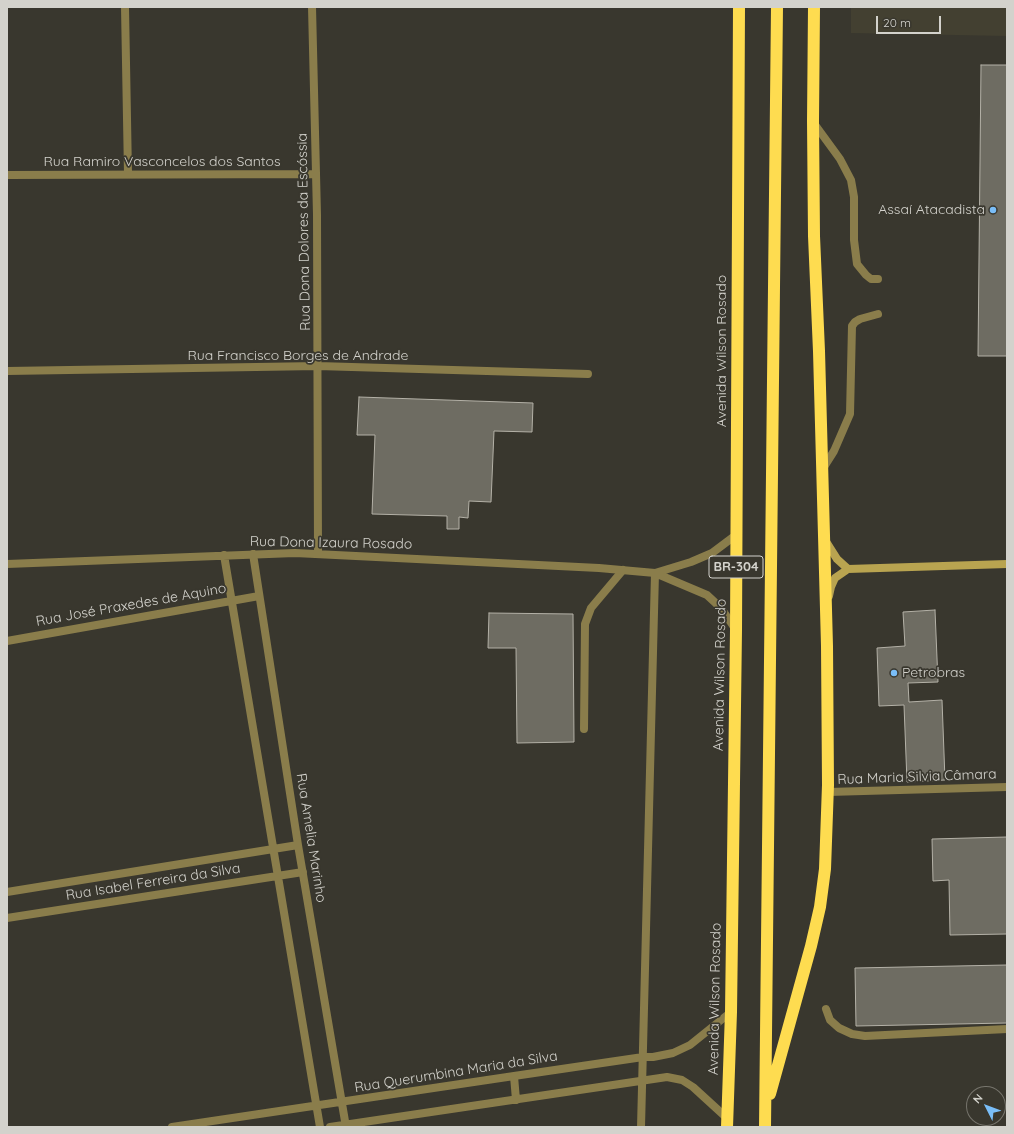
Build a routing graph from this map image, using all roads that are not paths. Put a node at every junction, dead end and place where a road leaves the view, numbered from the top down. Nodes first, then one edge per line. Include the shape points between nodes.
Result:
1 (125, 7) edge
2 (312, 7) edge
3 (739, 7) edge
4 (777, 7) edge
5 (814, 7) edge
6 (813, 121) junction
7 (128, 174) junction
8 (316, 174) junction
9 (7, 175) edge
10 (878, 279) dead end
11 (878, 314) dead end
12 (318, 366) junction
13 (7, 371) edge
14 (588, 374) dead end
15 (822, 471) junction
16 (736, 536) junction
17 (824, 537) junction
18 (318, 553) junction
19 (253, 554) junction
20 (224, 555) junction
21 (7, 564) edge
22 (1007, 564) edge
23 (848, 569) junction
24 (623, 570) junction
25 (655, 573) junction
26 (259, 596) junction
27 (232, 601) junction
28 (826, 610) junction
29 (736, 630) junction
30 (7, 641) edge
31 (584, 729) dead end
32 (1007, 787) edge
33 (828, 792) junction
34 (298, 845) junction
35 (273, 849) junction
36 (303, 872) junction
37 (278, 876) junction
38 (7, 892) edge
39 (7, 918) edge
40 (826, 1009) dead end
41 (731, 1012) junction
42 (1007, 1029) edge
43 (643, 1058) junction
44 (514, 1076) junction
45 (643, 1080) junction
46 (516, 1100) junction
47 (342, 1102) junction
48 (317, 1106) junction
49 (765, 1114) junction
50 (727, 1123) edge
51 (346, 1126) edge
52 (172, 1127) edge
53 (320, 1127) edge
54 (330, 1127) edge
55 (641, 1127) edge
56 (765, 1127) edge

1 - 7 street
2 - 8 street, Rua Dona Dolores da Escóssia
3 - 16 highway, Avenida Wilson Rosado / BR-304
4 - 49 highway, BR-304
5 - 6 highway
6 - 10 street via 848,171 854,197 854,240 858,264 871,279
6 - 15 highway
7 - 8 street, Rua Ramiro Vasconcelos dos Santos
7 - 9 street, Rua Ramiro Vasconcelos dos Santos
8 - 12 street, Rua Dona Dolores da Escóssia
11 - 15 street via 860,319 852,326 850,414
12 - 13 street, Rua Francisco Borges de Andrade
12 - 14 street, Rua Francisco Borges de Andrade
12 - 18 street, Rua Dona Dolores da Escóssia
15 - 17 highway
16 - 25 street, Rua Dona Izaura Rosado via 712,553
16 - 29 highway, Avenida Wilson Rosado / BR-304
17 - 23 street via 837,559
17 - 28 highway
18 - 19 street, Rua Dona Izaura Rosado
18 - 24 street, Rua Dona Izaura Rosado
19 - 20 street, Rua Dona Izaura Rosado
19 - 26 street, Rua Amelia Marinho
20 - 21 street, Rua Dona Izaura Rosado
20 - 27 street
22 - 23 street
23 - 28 street via 835,578
24 - 25 street, Rua Dona Izaura Rosado
24 - 31 street via 591,608 585,624
25 - 29 street, Rua Dona Izaura Rosado via 706,595 721,608
25 - 43 street
26 - 27 street, Rua José Praxedes de Aquino
26 - 34 street, Rua Amelia Marinho
27 - 30 street, Rua José Praxedes de Aquino
27 - 35 street
28 - 33 highway
29 - 41 highway, Avenida Wilson Rosado / BR-304
32 - 33 street, Rua Maria Silvia Câmara
33 - 49 highway via 825,869 820,907
34 - 35 street, Rua Isabel Ferreira da Silva
34 - 36 street, Rua Amelia Marinho
35 - 37 street
35 - 38 street, Rua Isabel Ferreira da Silva
36 - 37 street, Rua Isabel Ferreira da Silva
36 - 47 street, Rua Amelia Marinho
37 - 39 street, Rua Isabel Ferreira da Silva
37 - 48 street
40 - 42 street via 830,1020 839,1028 865,1036
41 - 43 street, Rua Querumbina Maria da Silva via 690,1045 673,1053
41 - 50 highway, Avenida Wilson Rosado / BR-304
43 - 44 street, Rua Querumbina Maria da Silva
43 - 45 street
44 - 46 street
44 - 47 street, Rua Querumbina Maria da Silva
45 - 46 street
45 - 50 street via 667,1077 682,1080 693,1087
45 - 55 street
46 - 51 street
47 - 48 street, Rua Querumbina Maria da Silva
47 - 51 street, Rua Amelia Marinho
48 - 52 street, Rua Querumbina Maria da Silva
48 - 53 street
49 - 56 highway, BR-304
51 - 54 street

